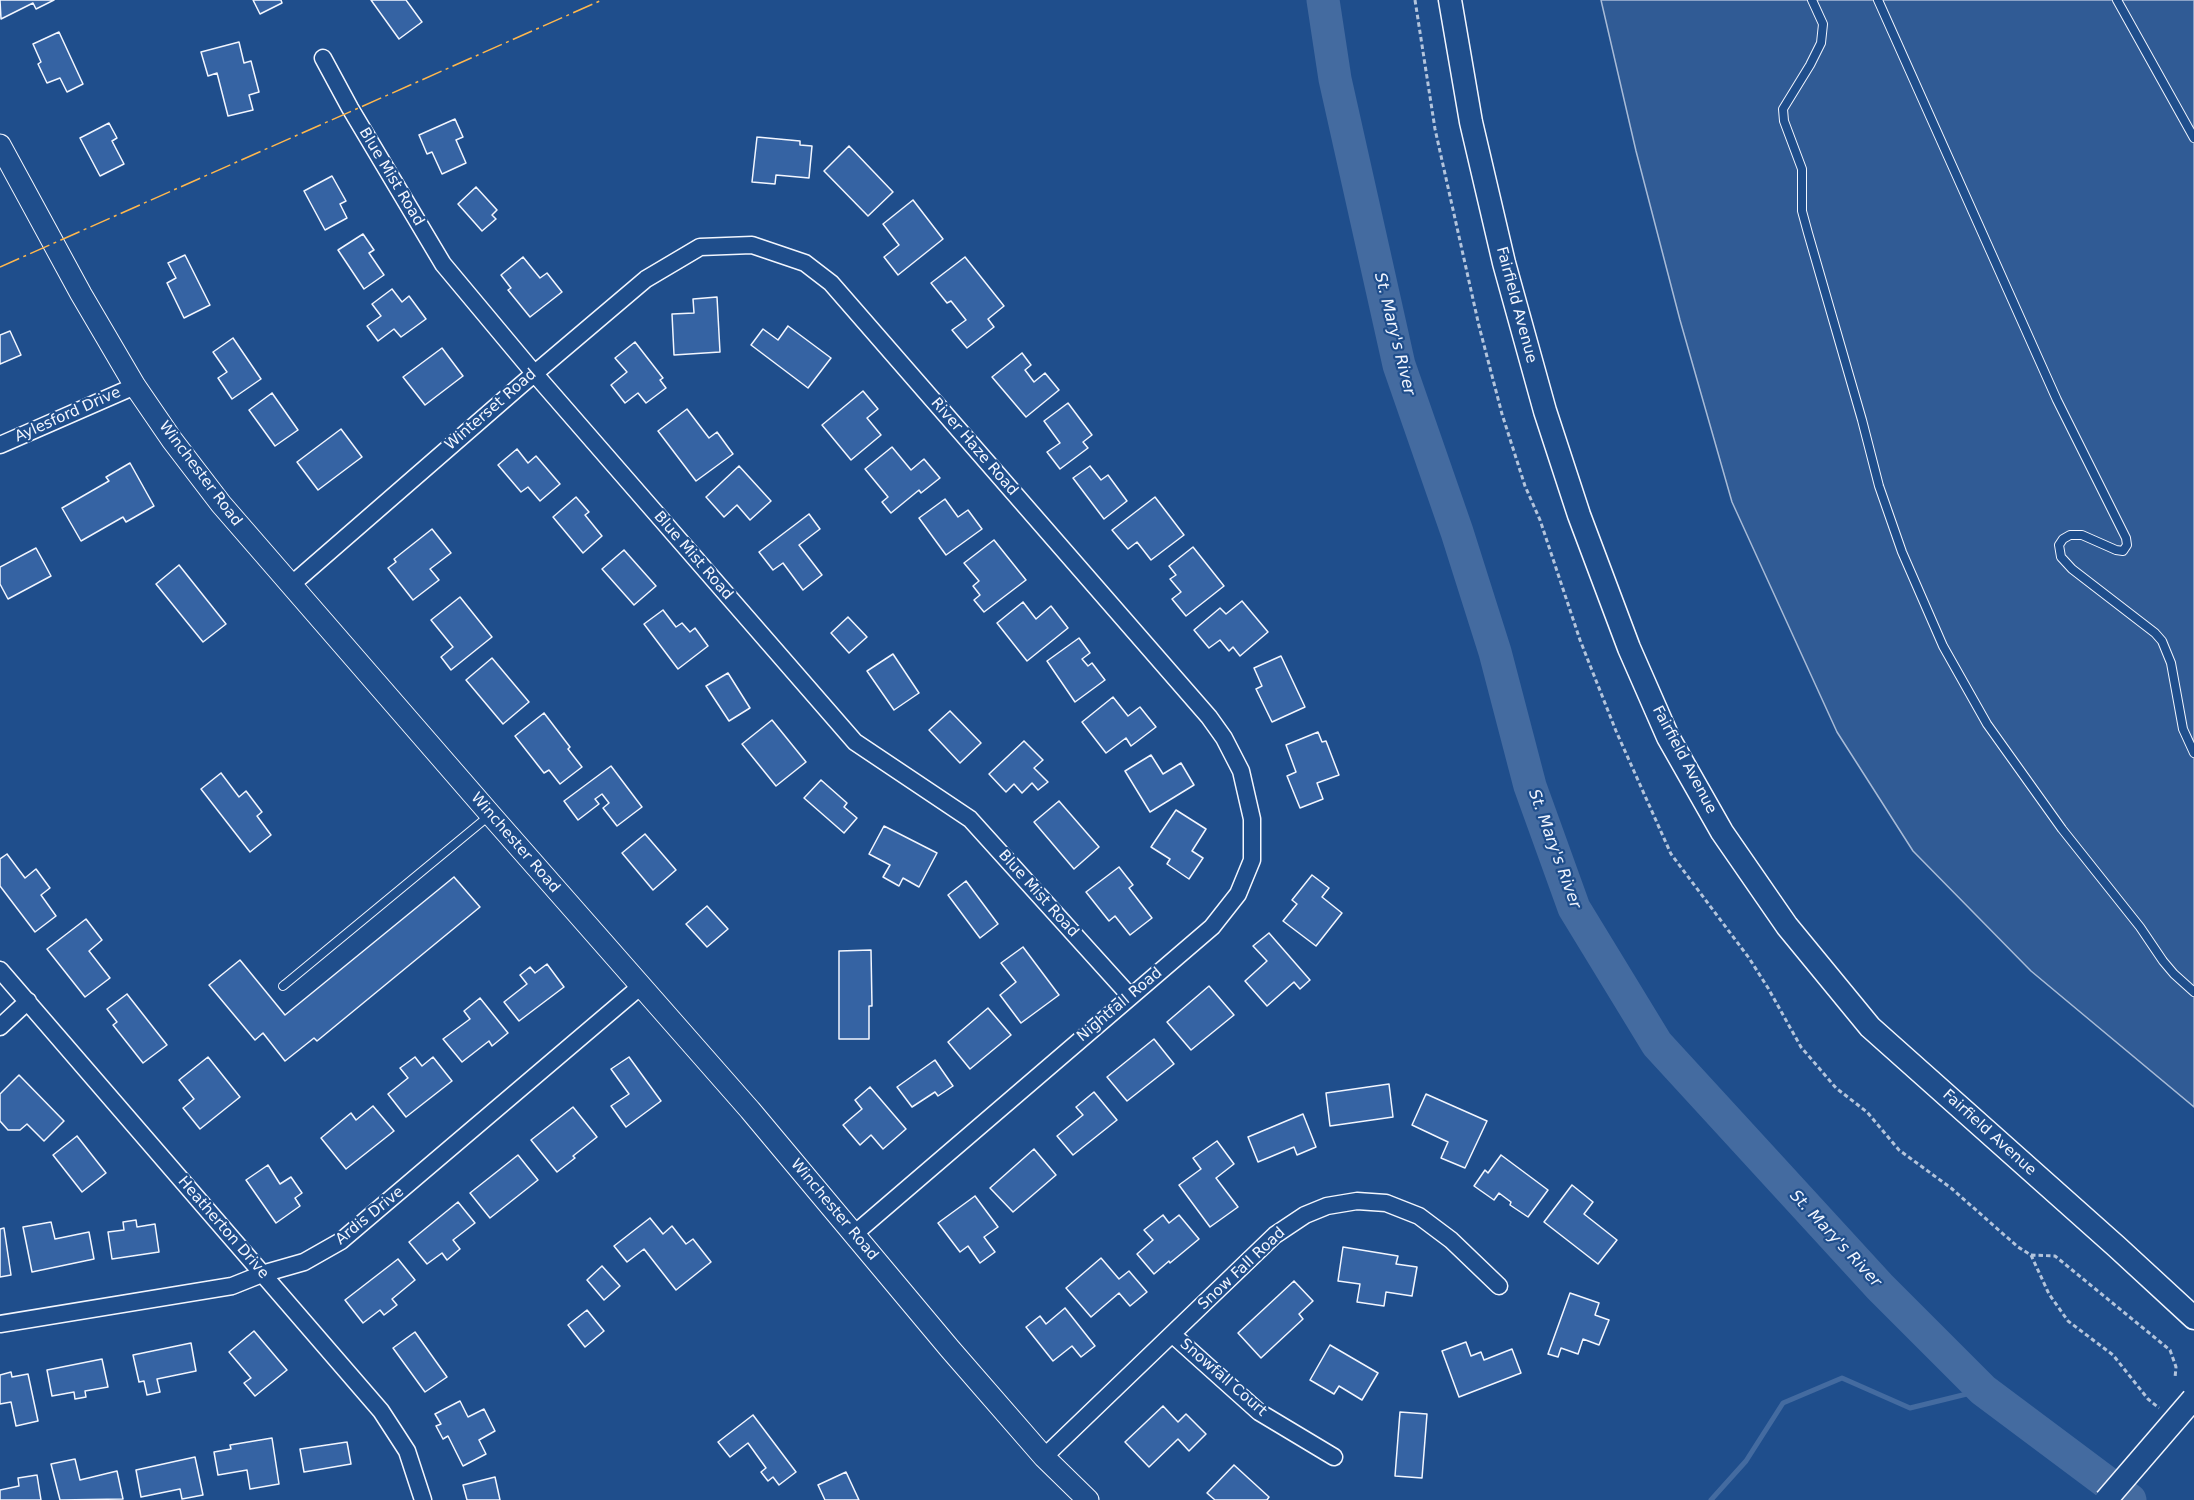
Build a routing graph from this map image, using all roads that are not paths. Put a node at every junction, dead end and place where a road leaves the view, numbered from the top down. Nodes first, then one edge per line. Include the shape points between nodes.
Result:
1 (1450, 0) edge
2 (1812, 0) edge
3 (1878, 0) edge
4 (2117, 0) edge
5 (323, 58) dead end
6 (2194, 138) edge
7 (0, 145) edge
8 (700, 247) joint
9 (534, 373) junction
10 (135, 386) junction
11 (0, 445) edge
12 (291, 585) junction
13 (1209, 717) joint
14 (2194, 753) edge
15 (490, 814) junction
16 (0, 970) edge
17 (283, 986) dead end
18 (641, 986) junction
19 (2194, 992) edge
20 (1130, 996) junction
21 (28, 1001) junction
22 (0, 1027) edge
23 (853, 1235) junction
24 (262, 1274) junction
25 (1499, 1286) dead end
26 (2194, 1318) edge
27 (0, 1324) edge
28 (1173, 1335) junction
29 (2194, 1399) edge
30 (1044, 1457) junction
31 (1334, 1457) dead end
32 (423, 1500) edge
33 (1088, 1500) edge
34 (2106, 1500) edge

1 - 26 main road, Fairfield Avenue via 1474,133 1504,263 1545,411 1629,648 1673,746 1722,832 1780,917 1870,1028
2 - 19 lane via 1823,24 1821,43 1783,108 1784,122 1802,169 1802,211 1899,544 1943,646 1987,724 2163,961
3 - 14 lane via 2057,400 2126,538 2123,551 2082,535 2070,535 2059,545 2061,556 2162,640 2183,729
4 - 6 lane
5 - 9 street, Blue Mist Road via 443,264
7 - 10 street, Winchester Road
8 - 9 street, Winterset Road via 646,279
8 - 13 street, River Haze Road via 752,245 805,263 831,283
9 - 12 street, Winterset Road
9 - 20 street, Blue Mist Road via 855,742 970,819
10 - 11 street, Aylesford Drive
10 - 12 street, Winchester Road via 221,504
12 - 15 street, Winchester Road
13 - 20 street, Nightfall Road via 1240,771 1252,819 1252,860 1238,894 1212,927
15 - 17 lane
15 - 18 street, Winchester Road
16 - 21 street, Heatherton Drive
18 - 23 street, Winchester Road
18 - 24 street, Ardis Drive via 341,1241 304,1262
20 - 23 street, Nightfall Road
21 - 22 street
21 - 24 street, Heatherton Drive
23 - 30 street, Winchester Road
24 - 27 street, Ardis Drive via 231,1286
24 - 32 street, Heatherton Drive via 381,1411 407,1451
25 - 28 street, Snow Fall Road via 1451,1240 1419,1216 1386,1203 1357,1201 1305,1215 1275,1235
28 - 30 street, Snow Fall Road
28 - 31 street, Snowfall Court via 1259,1412
29 - 34 main road, bridge
30 - 33 street, Winchester Road

